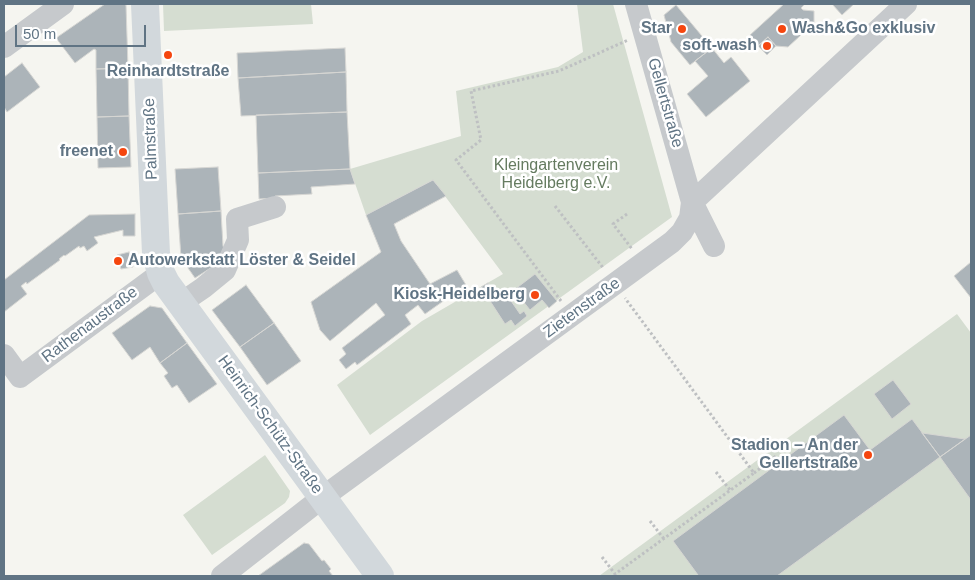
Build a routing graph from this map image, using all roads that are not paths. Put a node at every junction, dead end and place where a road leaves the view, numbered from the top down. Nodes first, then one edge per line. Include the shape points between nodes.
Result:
1 (63, 4) edge
2 (145, 4) edge
3 (636, 4) edge
4 (906, 4) edge
5 (4, 47) edge
6 (692, 202) junction
7 (275, 207) dead end
8 (714, 246) dead end
9 (161, 273) junction
10 (182, 303) junction
11 (4, 356) edge
12 (323, 497) junction
13 (222, 576) edge
14 (380, 576) edge

1 - 5 street
2 - 9 main road, Palmstraße via 156,254
3 - 6 street, Gellertstraße
4 - 6 street
6 - 8 street, Gellertstraße
6 - 12 street, Zietenstraße via 690,218 672,242
7 - 10 street via 237,219 238,240 225,270
9 - 10 main road, Heinrich-Schütz-Straße
9 - 11 street, Rathenaustraße via 20,378
10 - 12 main road, Heinrich-Schütz-Straße
12 - 13 street, Zietenstraße
12 - 14 main road, Heinrich-Schütz-Straße

